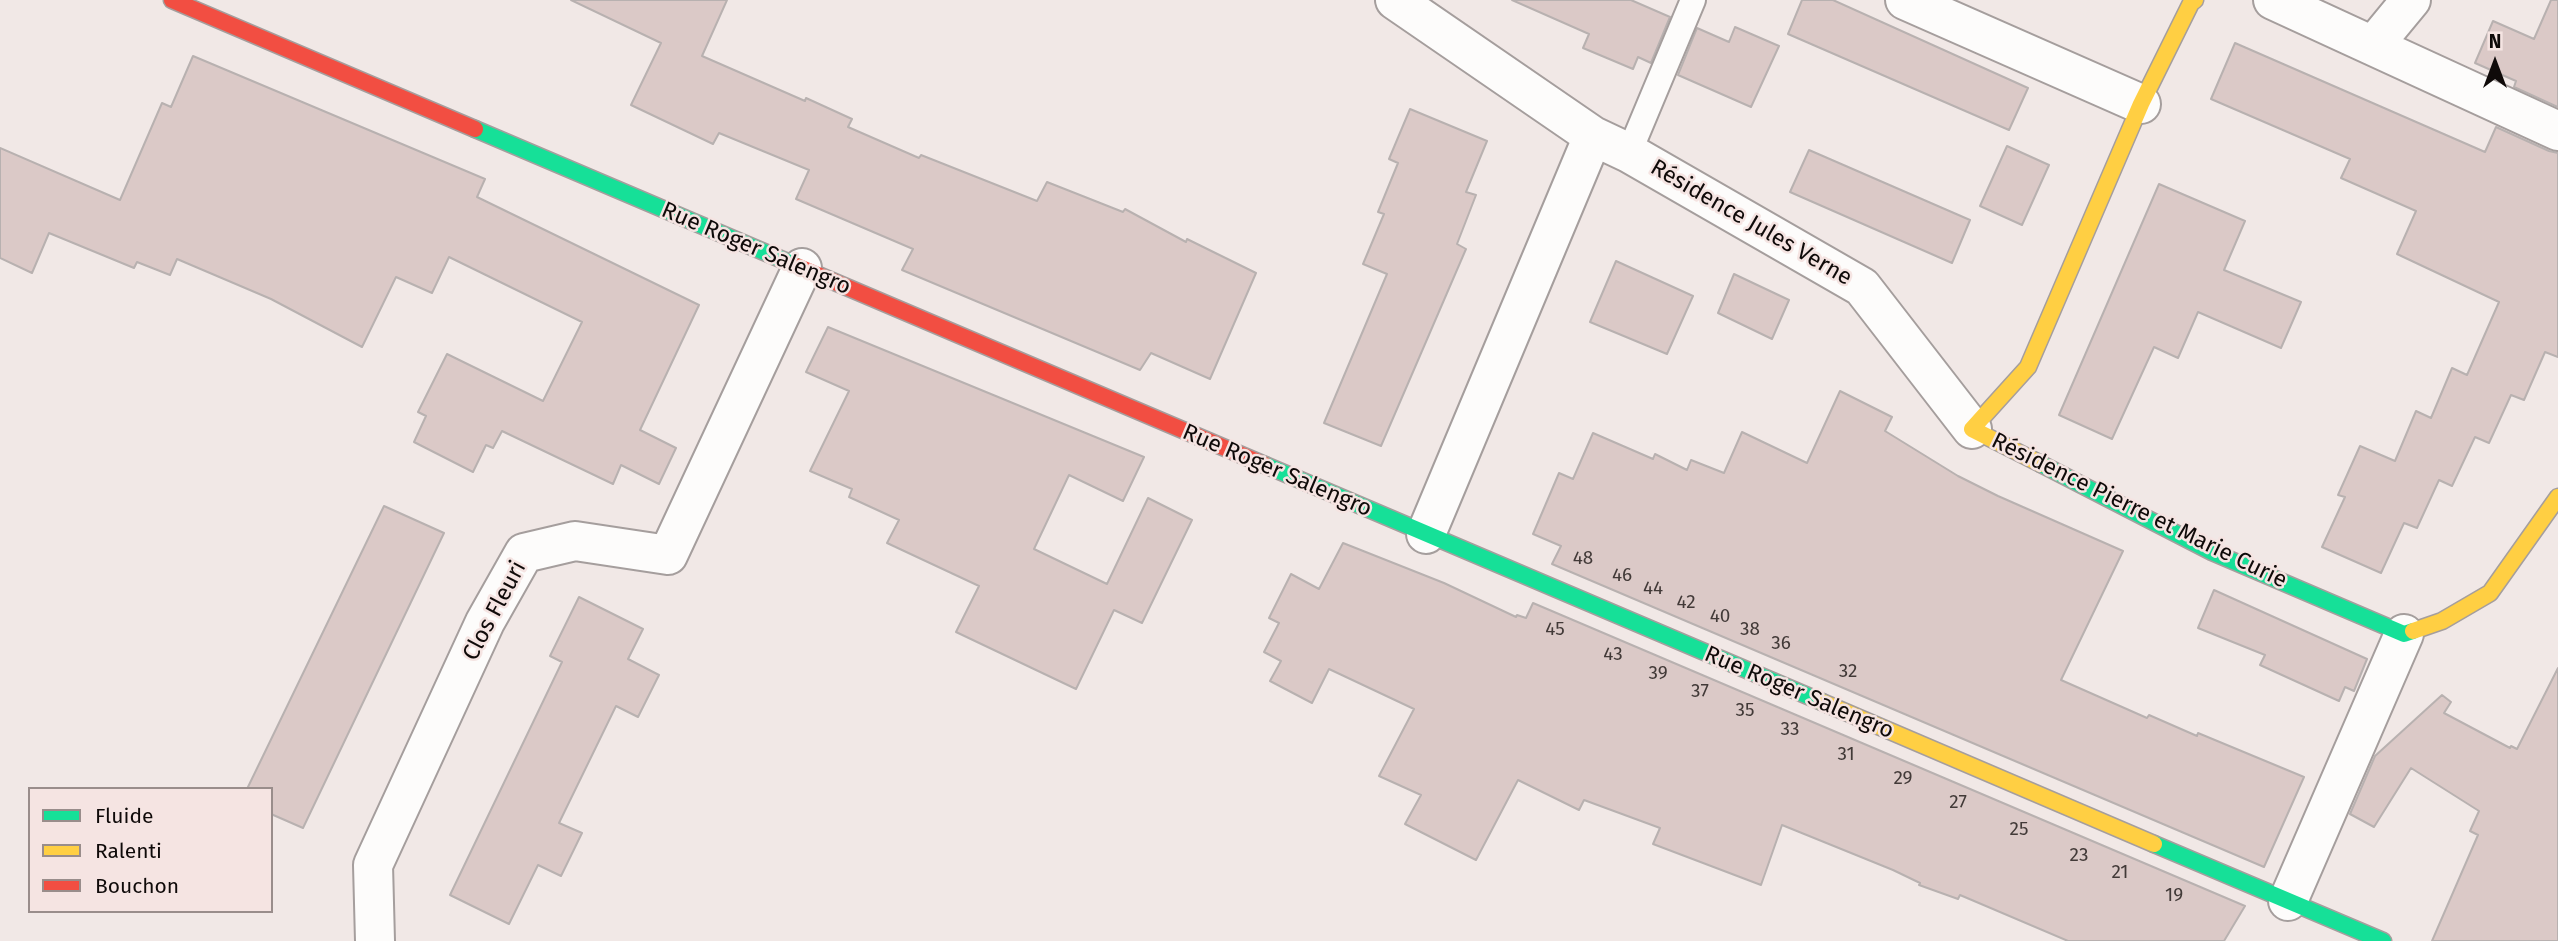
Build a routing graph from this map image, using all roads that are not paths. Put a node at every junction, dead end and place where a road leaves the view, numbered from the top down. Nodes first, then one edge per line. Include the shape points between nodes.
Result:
1 (172, 0) edge
2 (1395, 0) edge
3 (1693, 0) edge
4 (1905, 0) edge
5 (2195, 0) edge
6 (2273, 0) edge
7 (2410, 0) edge
8 (2373, 46) junction
9 (2141, 104) junction
10 (2558, 131) edge
11 (1593, 136) junction
12 (1629, 153) junction
13 (802, 268) junction
14 (1972, 429) junction
15 (2558, 497) edge
16 (1426, 534) junction
17 (2404, 634) junction
18 (2288, 901) junction
19 (375, 941) edge
20 (2383, 941) edge

1 - 13 street, Rue Roger Salengro
2 - 11 street, Résidence Jules Verne
3 - 12 lane, Résidence Jules Verne
4 - 9 street
5 - 9 street, Résidence Pierre et Marie Curie
6 - 8 street
7 - 8 street
8 - 10 street
9 - 14 street, Résidence Pierre et Marie Curie via 2028,368
11 - 12 street, Résidence Jules Verne
11 - 16 street
12 - 14 street, Résidence Jules Verne via 1862,287
13 - 16 street, Rue Roger Salengro
13 - 19 street, Clos Fleuri via 668,555 575,541 524,554 485,622 373,865
14 - 17 street, Résidence Pierre et Marie Curie via 2212,552
15 - 17 street via 2490,593 2442,621
16 - 18 street, Rue Roger Salengro
17 - 18 street
18 - 20 street, Rue Roger Salengro

